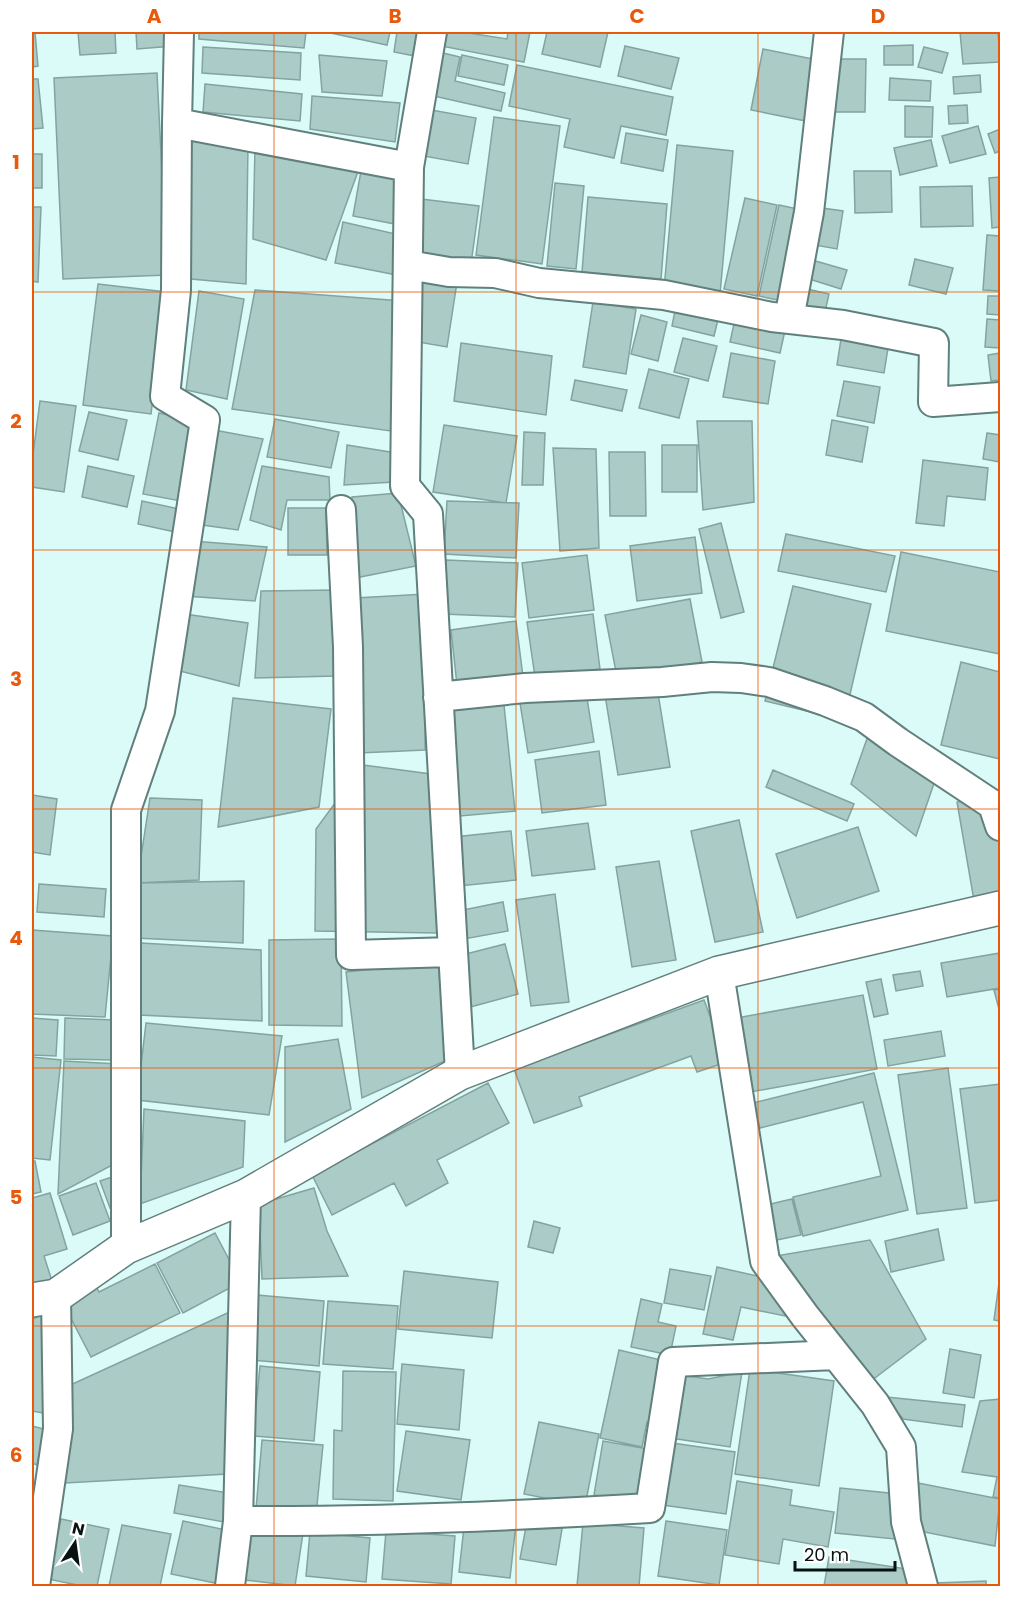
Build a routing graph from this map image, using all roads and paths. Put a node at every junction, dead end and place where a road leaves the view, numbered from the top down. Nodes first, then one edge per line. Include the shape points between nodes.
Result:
1 (179, 32) edge
2 (432, 32) edge
3 (829, 32) edge
4 (177, 123) junction
5 (409, 167) junction
6 (408, 265) junction
7 (789, 319) junction
8 (1000, 397) edge
9 (341, 510) dead end
10 (438, 697) junction
11 (1000, 826) edge
12 (1000, 908) edge
13 (452, 952) junction
14 (719, 973) junction
15 (460, 1073) junction
16 (246, 1196) junction
17 (126, 1247) junction
18 (44, 1298) edge
19 (836, 1355) junction
20 (238, 1521) junction
21 (35, 1587) edge
22 (230, 1587) edge
23 (923, 1587) edge

1 - 4 street
2 - 5 street
3 - 7 street via 808,212
4 - 5 street
4 - 17 street via 176,290 165,396 206,420 160,711 126,810
5 - 6 street
6 - 7 street via 664,295
6 - 10 street via 405,486 428,514
7 - 8 street via 934,343 933,402
9 - 13 street via 348,647 351,955
10 - 11 street via 712,677 769,682 864,717 993,805
10 - 13 street
12 - 14 main road
13 - 15 street
14 - 15 main road
14 - 19 street via 765,1261
15 - 16 main road
16 - 17 main road
16 - 20 street
17 - 18 main road
18 - 21 street via 58,1429
19 - 20 street via 673,1362 650,1508 351,1522
19 - 23 street via 875,1404 901,1447 906,1522
20 - 22 street

